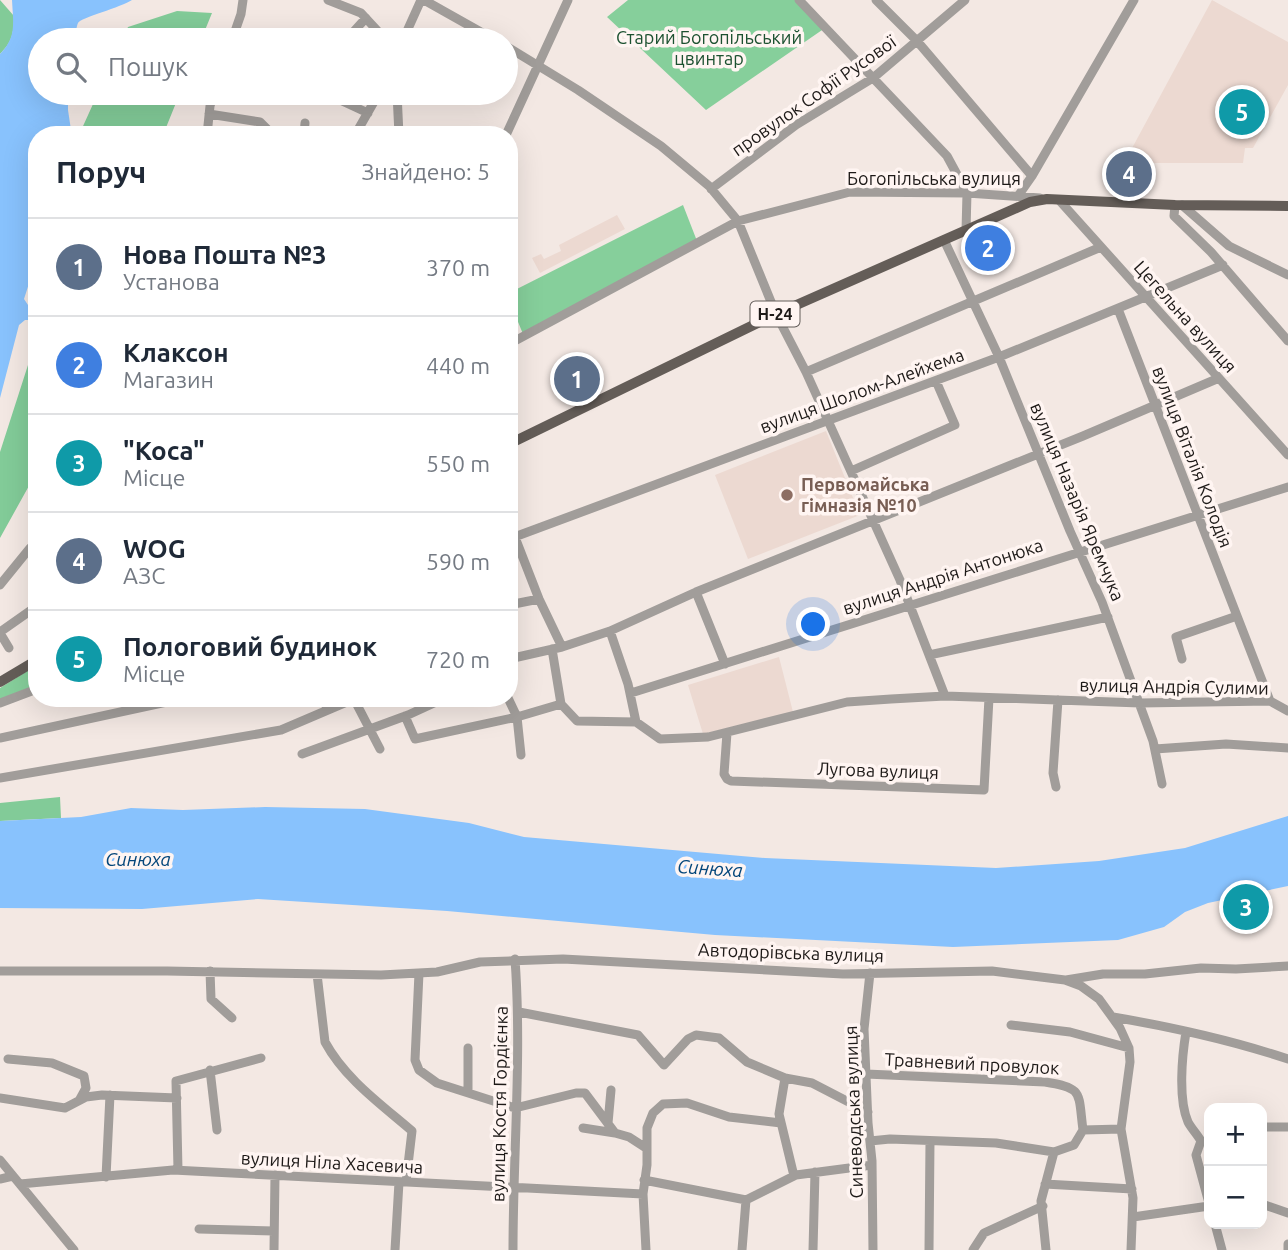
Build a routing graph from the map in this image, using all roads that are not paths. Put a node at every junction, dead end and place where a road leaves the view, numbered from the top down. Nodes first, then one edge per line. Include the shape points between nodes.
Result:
1 (243, 0) edge
2 (328, 0) edge
3 (422, 0) edge
4 (568, 0) edge
5 (799, 0) edge
6 (876, 0) edge
7 (965, 0) edge
8 (1134, 0) edge
9 (366, 18) junction
10 (236, 28) edge
11 (357, 28) edge
12 (375, 28) edge
13 (409, 28) edge
14 (473, 28) edge
15 (917, 41) junction
16 (518, 53) edge
17 (537, 64) junction
18 (873, 78) junction
19 (211, 105) edge
20 (351, 105) edge
21 (372, 105) edge
22 (398, 105) edge
23 (368, 113) junction
24 (209, 114) junction
25 (305, 123) dead end
26 (208, 126) edge
27 (264, 126) edge
28 (305, 126) edge
29 (360, 126) edge
30 (399, 126) edge
31 (510, 126) edge
32 (1032, 176) junction
33 (712, 189) junction
34 (967, 193) junction
35 (1018, 196) junction
36 (1047, 199) junction
37 (1059, 200) junction
38 (1179, 205) junction
39 (1288, 206) edge
40 (738, 221) junction
41 (966, 231) junction
42 (944, 240) junction
43 (1101, 247) junction
44 (1223, 265) junction
45 (1288, 275) edge
46 (1147, 298) junction
47 (972, 303) junction
48 (1118, 309) junction
49 (776, 314) junction
50 (518, 339) edge
51 (1288, 341) edge
52 (999, 357) junction
53 (806, 372) junction
54 (1219, 378) junction
55 (936, 381) junction
56 (1154, 406) junction
57 (829, 421) junction
58 (518, 440) edge
59 (1039, 454) junction
60 (1288, 455) edge
61 (851, 471) junction
62 (1288, 486) edge
63 (1197, 514) junction
64 (873, 520) junction
65 (518, 536) edge
66 (28, 550) edge
67 (1079, 551) junction
68 (518, 552) edge
69 (0, 585) edge
70 (696, 592) junction
71 (539, 599) junction
72 (518, 603) edge
73 (909, 604) junction
74 (28, 612) edge
75 (1108, 617) junction
76 (1237, 617) junction
77 (610, 631) junction
78 (0, 632) edge
79 (9, 648) dead end
80 (557, 648) junction
81 (929, 655) junction
82 (518, 657) edge
83 (1182, 659) dead end
84 (725, 664) junction
85 (28, 665) edge
86 (0, 682) edge
87 (28, 692) edge
88 (631, 693) junction
89 (945, 696) junction
90 (989, 698) junction
91 (1058, 700) junction
92 (1270, 701) junction
93 (0, 703) edge
94 (1140, 703) junction
95 (561, 704) junction
96 (141, 707) edge
97 (334, 707) edge
98 (359, 707) edge
99 (425, 707) edge
100 (512, 707) edge
101 (329, 709) joint
102 (1288, 711) edge
103 (405, 716) junction
104 (517, 717) junction
105 (636, 722) junction
106 (369, 729) junction
107 (726, 733) junction
108 (0, 738) edge
109 (1288, 748) edge
110 (380, 749) dead end
111 (1155, 749) junction
112 (302, 754) dead end
113 (521, 755) dead end
114 (0, 778) edge
115 (1162, 784) dead end
116 (1056, 787) dead end
117 (515, 959) junction
118 (1288, 966) edge
119 (0, 971) edge
120 (211, 971) junction
121 (419, 973) junction
122 (870, 973) junction
123 (317, 974) junction
124 (1065, 980) junction
125 (519, 1012) junction
126 (1113, 1017) junction
127 (232, 1018) dead end
128 (1011, 1025) dead end
129 (1186, 1032) junction
130 (468, 1048) dead end
131 (1129, 1048) junction
132 (261, 1058) dead end
133 (8, 1059) dead end
134 (1288, 1059) edge
135 (211, 1070) junction
136 (866, 1074) junction
137 (785, 1078) junction
138 (611, 1090) dead end
139 (468, 1092) junction
140 (110, 1095) junction
141 (0, 1098) edge
142 (177, 1098) junction
143 (80, 1099) junction
144 (515, 1108) junction
145 (868, 1112) junction
146 (607, 1123) junction
147 (781, 1123) junction
148 (1288, 1126) edge
149 (583, 1128) dead end
150 (1267, 1128) edge
151 (1121, 1129) junction
152 (217, 1130) dead end
153 (1083, 1130) junction
154 (615, 1133) junction
155 (1204, 1138) edge
156 (870, 1141) junction
157 (930, 1141) junction
158 (1204, 1141) edge
159 (646, 1149) junction
160 (1054, 1152) junction
161 (0, 1160) edge
162 (872, 1165) junction
163 (178, 1170) junction
164 (815, 1172) junction
165 (275, 1175) junction
166 (13, 1176) junction
167 (794, 1176) junction
168 (106, 1177) junction
169 (0, 1179) edge
170 (644, 1180) junction
171 (402, 1182) junction
172 (20, 1184) junction
173 (1045, 1184) junction
174 (1204, 1186) edge
175 (513, 1188) junction
176 (1132, 1189) junction
177 (643, 1194) junction
178 (746, 1200) junction
179 (1042, 1206) junction
180 (1204, 1206) edge
181 (1267, 1206) edge
182 (1288, 1213) edge
183 (1133, 1217) junction
184 (199, 1228) dead end
185 (1216, 1229) edge
186 (274, 1231) junction
187 (1288, 1244) edge
188 (68, 1248) edge
189 (274, 1250) edge
190 (395, 1250) edge
191 (513, 1250) edge
192 (646, 1250) edge
193 (742, 1250) edge
194 (813, 1250) edge
195 (873, 1250) edge
196 (929, 1250) edge
197 (973, 1250) edge
198 (1046, 1250) edge
199 (1131, 1250) edge
200 (1222, 1250) edge
201 (1287, 1250) edge

1 - 10 street
2 - 9 street
3 - 13 street
3 - 14 street
4 - 17 street
5 - 18 street
6 - 15 street
7 - 15 street, провулок Софії Русової
8 - 32 street
9 - 11 street
9 - 12 street
15 - 18 street, провулок Софії Русової
15 - 32 street
16 - 17 street
17 - 31 street
17 - 33 street via 661,146
18 - 33 street, провулок Софії Русової via 796,125
18 - 34 street via 947,156
19 - 24 street
20 - 23 street
21 - 23 street
22 - 30 street
23 - 29 street
24 - 26 street
24 - 27 street
25 - 28 street
32 - 35 street
33 - 40 street
34 - 35 street, Богопільська вулиця
34 - 40 street, Богопільська вулиця via 850,192
34 - 41 street
35 - 36 street, Богопільська вулиця
36 - 37 main road, Богопільська вулиця / Н-24
36 - 41 main road, Н-24
37 - 38 main road, Богопільська вулиця / Н-24
37 - 43 street, Цегельна вулиця
38 - 39 main road, Богопільська вулиця / Н-24
38 - 44 street via 1174,216
38 - 45 street via 1229,246
40 - 49 street
40 - 50 street, Богопільська вулиця
41 - 42 main road, Н-24
42 - 47 street, вулиця Назарія Яремчука
42 - 49 main road, Н-24
43 - 46 street, Цегельна вулиця
43 - 47 street
44 - 46 street, вулиця Шолом-Алейхема
44 - 51 street
46 - 48 street, вулиця Шолом-Алейхема
46 - 54 street, Цегельна вулиця
47 - 52 street, вулиця Назарія Яремчука
47 - 53 street
48 - 52 street, вулиця Шолом-Алейхема
48 - 56 street, вулиця Віталія Колодія
49 - 53 street
49 - 58 main road, Н-24
52 - 55 street, вулиця Шолом-Алейхема
52 - 59 street, вулиця Назарія Яремчука
53 - 57 street
54 - 56 street
54 - 60 street, Цегельна вулиця
55 - 57 street, вулиця Шолом-Алейхема
55 - 61 street via 955,425
56 - 59 street
56 - 63 street, вулиця Віталія Колодія
57 - 61 street
57 - 65 street, вулиця Шолом-Алейхема
59 - 64 street
59 - 67 street, вулиця Назарія Яремчука
61 - 64 street
62 - 63 street, вулиця Андрія Антонюка
63 - 67 street, вулиця Андрія Антонюка
63 - 76 street, вулиця Віталія Колодія
64 - 70 street
64 - 73 street
66 - 69 street
67 - 73 street, вулиця Андрія Антонюка
67 - 75 street, вулиця Назарія Яремчука
68 - 71 street
70 - 77 street
70 - 84 street
71 - 72 street
71 - 80 street
73 - 81 street
73 - 84 street, вулиця Андрія Антонюка
74 - 78 street
75 - 81 street
75 - 94 street, вулиця Назарія Яремчука
76 - 83 street via 1176,637
76 - 92 street, вулиця Віталія Колодія
77 - 80 street
77 - 88 street
78 - 79 street
80 - 82 street
80 - 95 street
81 - 89 street
84 - 88 street, вулиця Андрія Антонюка
85 - 86 main road
87 - 93 street
88 - 105 street
89 - 90 street, вулиця Андрія Сулими
89 - 107 street, вулиця Андрія Сулими via 847,702
90 - 91 street, вулиця Андрія Сулими
90 - 107 street, Лугова вулиця via 984,790 731,781 724,774
91 - 94 street, вулиця Андрія Сулими
91 - 116 street, вулиця Андрія Сулими
92 - 94 street, вулиця Андрія Сулими
92 - 102 street, вулиця Андрія Сулими
94 - 111 street, вулиця Назарія Яремчука
95 - 104 street
95 - 105 street via 577,721
96 - 108 street
97 - 101 street
98 - 106 street
99 - 103 street
100 - 104 street
101 - 114 street via 281,730
103 - 104 street via 415,738
103 - 106 street
104 - 113 street
105 - 107 street, вулиця Андрія Сулими via 660,739
106 - 110 street
106 - 112 street
109 - 111 street via 1226,744
111 - 115 street, вулиця Назарія Яремчука
117 - 121 street, Автодорівська вулиця
117 - 122 street, Автодорівська вулиця
117 - 125 street, вулиця Костя Гордієнка
118 - 124 street via 1103,974
119 - 120 street, Автодорівська вулиця
120 - 123 street, Автодорівська вулиця
120 - 127 street via 211,999
121 - 123 street, Автодорівська вулиця
121 - 139 street via 415,1060 419,1070 437,1083
122 - 124 street, Автодорівська вулиця via 992,971
122 - 136 street, Синеводська вулиця via 864,1029
123 - 171 street via 331,1052 369,1094 412,1131
124 - 126 street, Автодорівська вулиця via 1099,999
125 - 137 street via 638,1035 664,1065 696,1035 719,1038 747,1062
125 - 144 street, вулиця Костя Гордієнка
126 - 129 street
126 - 131 street, Автодорівська вулиця
128 - 131 street via 1070,1032
129 - 134 street
129 - 155 street via 1181,1062 1187,1120
130 - 139 street
131 - 151 street
132 - 135 street
133 - 143 street via 52,1063 84,1076 86,1088
135 - 142 street via 176,1081
135 - 152 street
136 - 145 street, Синеводська вулиця
136 - 153 street, Травневий провулок via 1069,1086 1077,1095
137 - 145 street via 812,1083
137 - 147 street
138 - 146 street
139 - 144 street
140 - 142 street
140 - 143 street
140 - 168 street
141 - 143 street via 65,1108
142 - 163 street
144 - 146 street via 585,1093
144 - 175 street, вулиця Костя Гордієнка
145 - 156 street, Синеводська вулиця
146 - 154 street
147 - 159 street via 736,1119 687,1103 663,1104 647,1128
147 - 167 street
148 - 150 street
149 - 154 street
151 - 153 street
151 - 176 street
153 - 160 street via 1074,1145
154 - 159 street
156 - 157 street
156 - 162 street, Синеводська вулиця
157 - 160 street via 996,1143
157 - 196 street
158 - 174 street via 1196,1155
159 - 170 street
160 - 173 street
161 - 166 street
162 - 164 street
162 - 195 street, Синеводська вулиця
163 - 165 street, вулиця Ніла Хасевича
163 - 168 street, вулиця Ніла Хасевича
164 - 167 street
164 - 194 street
165 - 171 street, вулиця Ніла Хасевича
165 - 186 street
166 - 169 street
166 - 172 street
167 - 178 street
168 - 172 street, вулиця Ніла Хасевича
170 - 177 street
170 - 178 street
171 - 175 street, вулиця Ніла Хасевича
171 - 190 street
172 - 188 street
173 - 176 street
173 - 179 street
175 - 177 street, вулиця Ніла Хасевича
175 - 191 street, вулиця Костя Гордієнка
176 - 183 street
177 - 192 street
178 - 193 street
179 - 197 street via 984,1233
179 - 198 street
180 - 183 street
181 - 182 street
183 - 199 street
184 - 186 street
185 - 200 street
186 - 189 street
187 - 201 street

